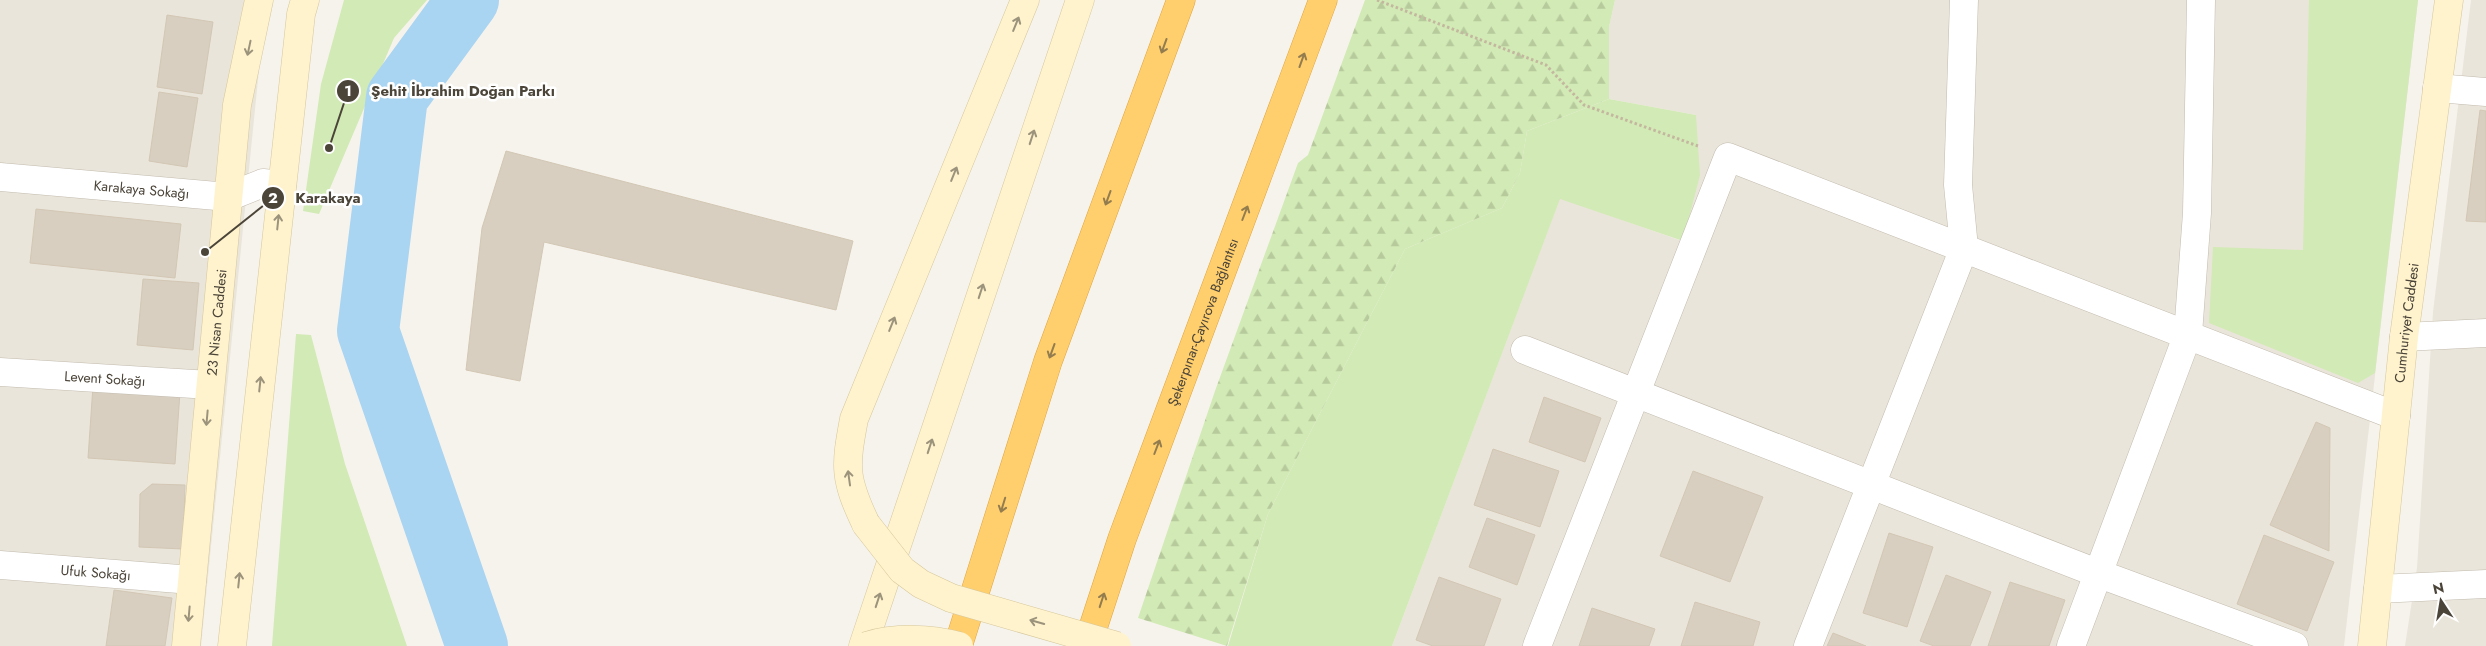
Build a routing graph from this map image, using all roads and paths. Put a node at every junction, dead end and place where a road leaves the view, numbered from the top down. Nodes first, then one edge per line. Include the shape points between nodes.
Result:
1 (259, 0) edge
2 (305, 0) edge
3 (1026, 0) edge
4 (1080, 0) edge
5 (1181, 0) edge
6 (1323, 0) edge
7 (1377, 0) edge
8 (1964, 0) edge
9 (2201, 0) edge
10 (2449, 0) edge
11 (2437, 88) junction
12 (2486, 92) edge
13 (1728, 157) junction
14 (0, 177) edge
15 (282, 185) junction
16 (228, 197) junction
17 (1964, 248) junction
18 (2486, 333) edge
19 (2188, 334) junction
20 (2404, 337) junction
21 (1526, 350) dead end
22 (0, 372) edge
23 (210, 385) junction
24 (1636, 393) junction
25 (2396, 416) junction
26 (1872, 485) junction
27 (0, 565) edge
28 (2097, 573) junction
29 (192, 580) junction
30 (2486, 584) edge
31 (2378, 589) junction
32 (186, 646) edge
33 (232, 646) edge
34 (864, 646) edge
35 (959, 646) edge
36 (1087, 646) edge
37 (1117, 646) edge
38 (1538, 646) edge
39 (1808, 646) edge
40 (2071, 646) edge
41 (2294, 646) edge
42 (2372, 646) edge

1 -> 16 street, 23 Nisan Caddesi via 237,105
2 - 15 street
37 -> 3 street, bridge via 951,598 921,584 902,570 866,524 851,492 846,460 854,419
34 -> 4 street
5 -> 35 highway via 1048,361
36 -> 6 highway, Şekerpınar-Çayırova Bağlantısı via 1122,539
7 - 13 path via 1546,66 1584,105
8 - 17 street via 1958,185
9 - 19 street via 2197,213
10 - 11 street, Cumhuriyet Caddesi
11 - 12 street
11 - 20 street, Cumhuriyet Caddesi
13 - 17 street
13 - 24 street
14 - 16 street, Karakaya Sokağı
15 - 16 street, Karakaya Sokağı via 263,183
33 -> 15 street
16 - 23 street, 23 Nisan Caddesi
17 - 19 street
17 - 26 street
18 - 20 street
19 - 25 street
19 - 28 street
20 - 25 street, Cumhuriyet Caddesi
21 - 24 street
22 - 23 street, Levent Sokağı
23 -> 29 street, 23 Nisan Caddesi
24 - 26 street
24 - 38 street
25 - 31 street, Cumhuriyet Caddesi
26 - 28 street
26 - 39 street
27 - 29 street, Ufuk Sokağı
28 - 40 street
28 - 41 street
29 -> 32 street, 23 Nisan Caddesi
30 - 31 street
31 - 42 street, Cumhuriyet Caddesi
34 - 35 street, bridge via 913,640

